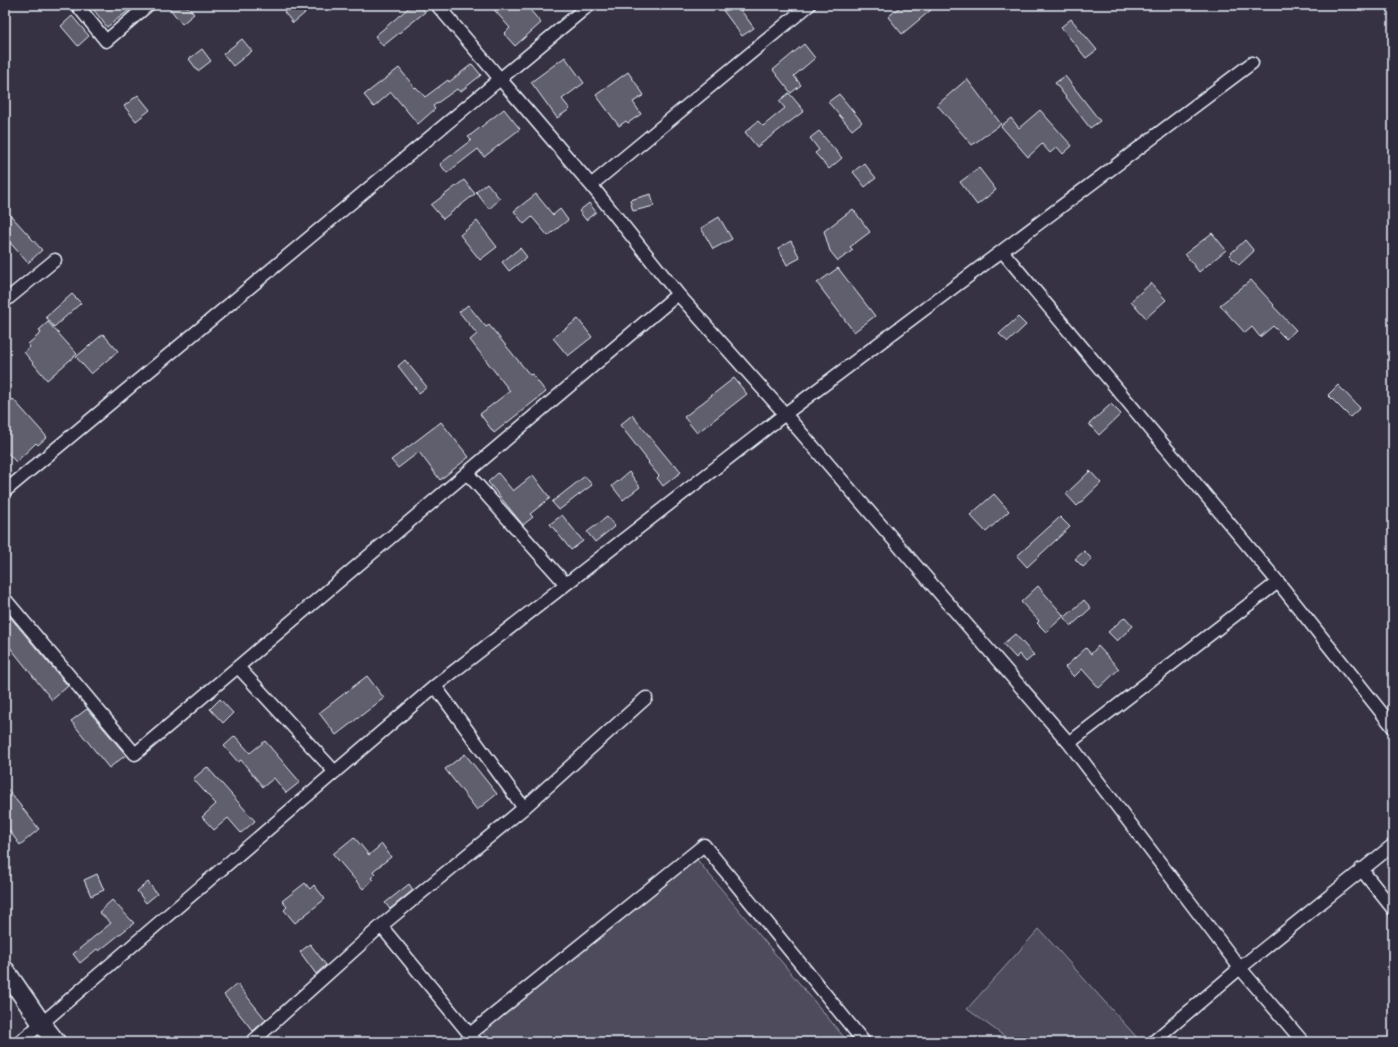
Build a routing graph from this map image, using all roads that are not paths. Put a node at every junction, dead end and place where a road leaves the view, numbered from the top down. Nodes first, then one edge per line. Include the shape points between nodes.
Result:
1 (77, 5) edge
2 (148, 5) edge
3 (437, 5) edge
4 (589, 5) edge
5 (809, 5) edge
6 (1252, 63) dead end
7 (500, 78) junction
8 (591, 185) junction
9 (1002, 251) junction
10 (55, 260) dead end
11 (678, 294) junction
12 (5, 301) edge
13 (784, 414) junction
14 (467, 474) junction
15 (5, 491) edge
16 (1278, 582) junction
17 (566, 583) junction
18 (5, 599) edge
19 (238, 667) junction
20 (435, 686) junction
21 (646, 698) dead end
22 (1393, 727) edge
23 (1069, 743) junction
24 (335, 772) junction
25 (524, 808) junction
26 (1393, 845) edge
27 (1361, 869) junction
28 (1393, 909) edge
29 (381, 926) junction
30 (1240, 968) junction
31 (5, 970) edge
32 (42, 1024) junction
33 (473, 1038) edge
34 (20, 1042) edge
35 (56, 1042) edge
36 (252, 1042) edge
37 (864, 1042) edge
38 (1153, 1042) edge
39 (1303, 1042) edge

1 - 2 street via 106,40
3 - 7 street
4 - 7 street
5 - 8 street
6 - 9 street
7 - 8 street
7 - 15 street
8 - 11 street
9 - 13 street
9 - 16 street
10 - 12 street
11 - 13 street
11 - 14 street
13 - 17 street
13 - 23 street
14 - 17 street
14 - 19 street
16 - 22 street
16 - 23 street
17 - 20 street
18 - 19 street via 136,754
19 - 24 street
20 - 24 street
20 - 25 street
21 - 25 street
23 - 30 street
24 - 32 street
25 - 29 street
26 - 27 street
27 - 28 street
27 - 30 street
29 - 33 street
29 - 36 street
30 - 38 street
30 - 39 street
31 - 32 main road
32 - 34 street
32 - 35 main road
33 - 37 street via 704,845

